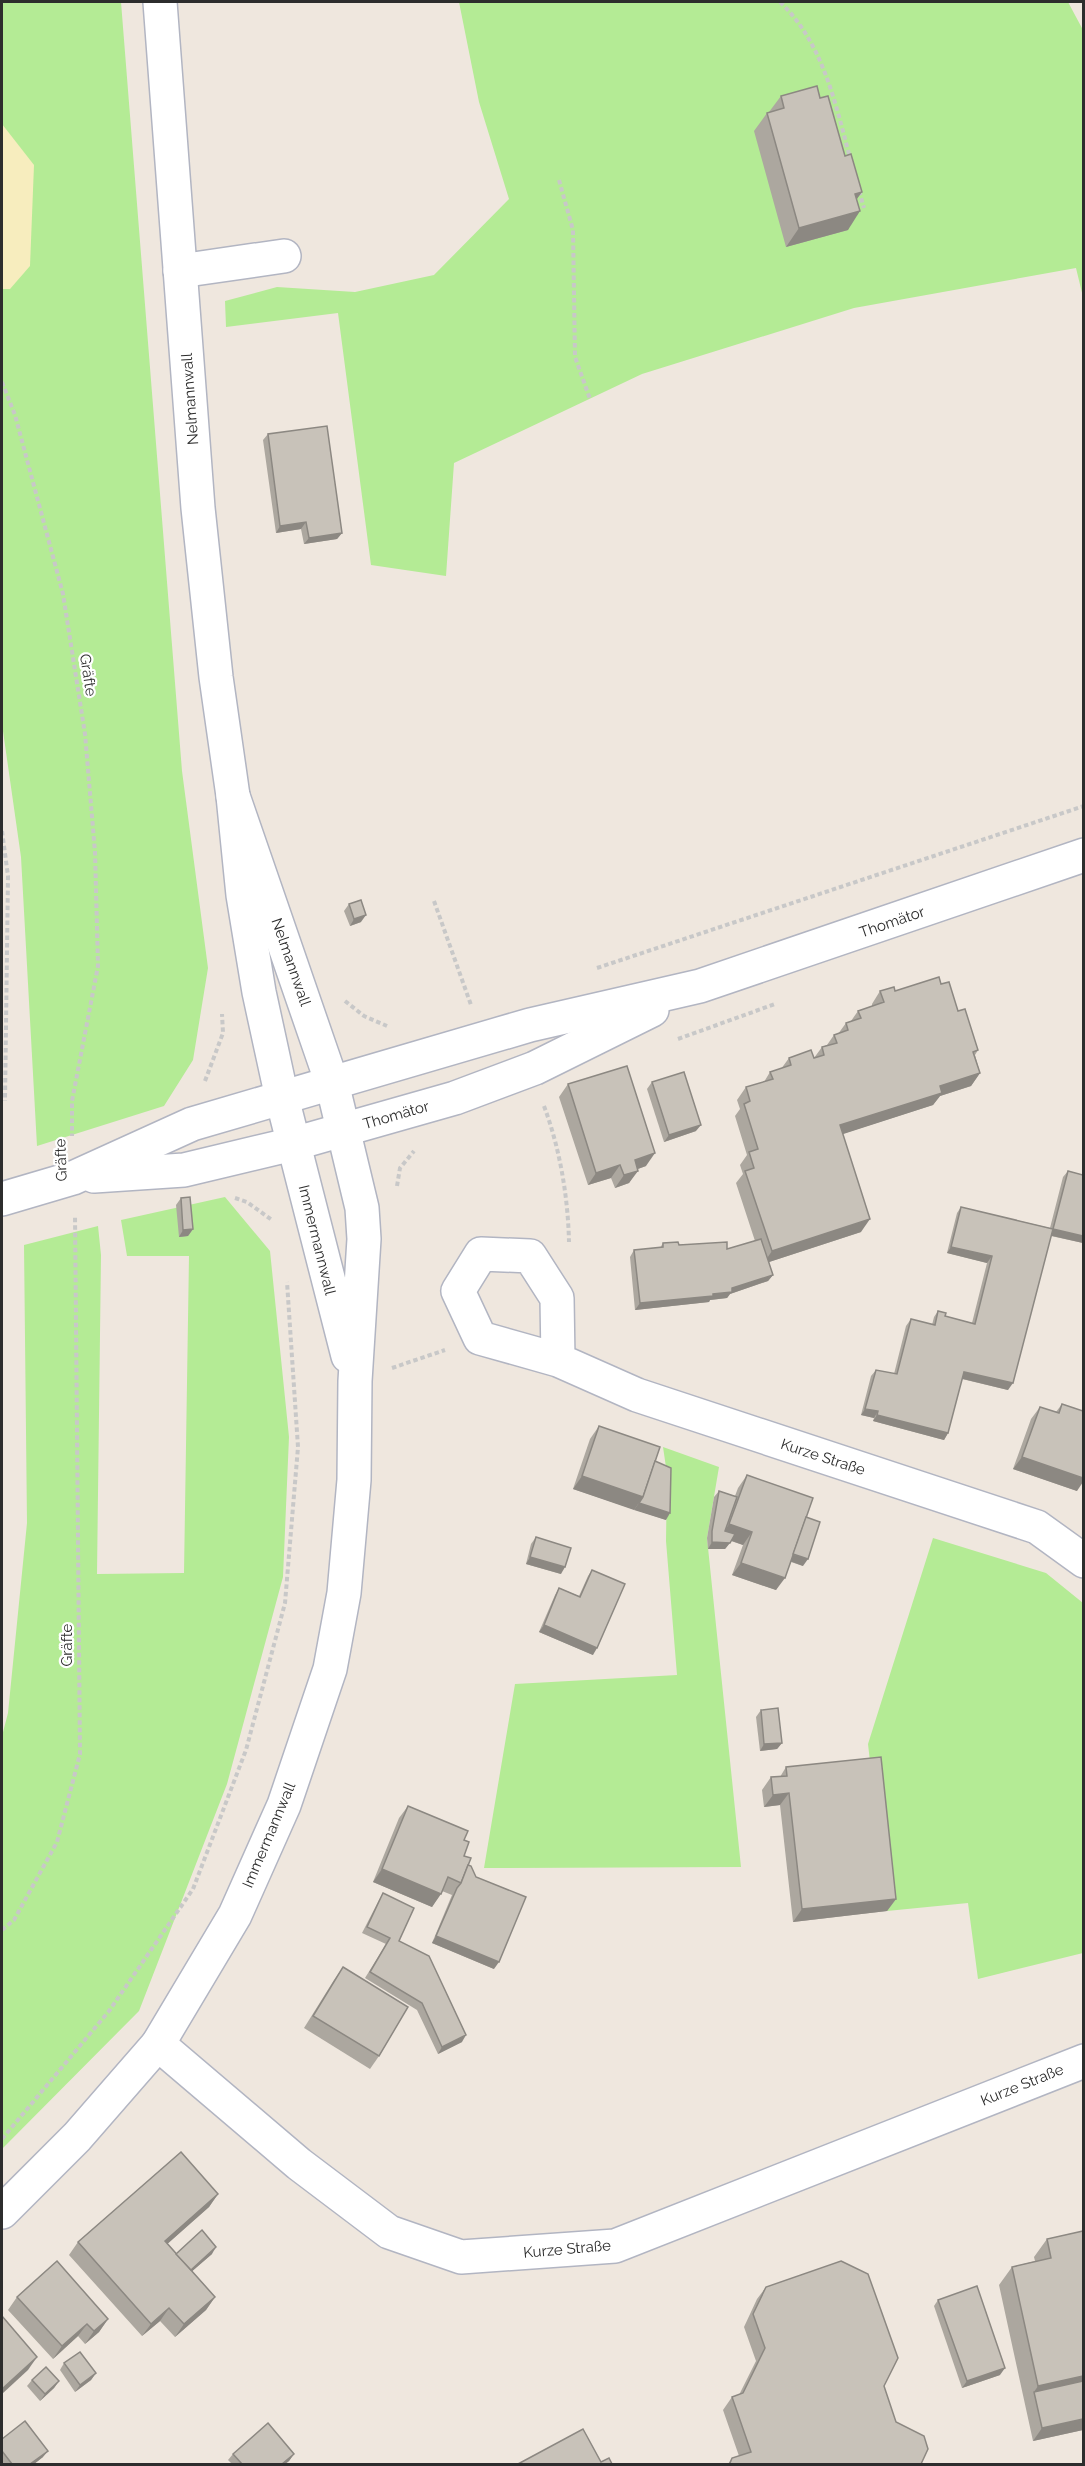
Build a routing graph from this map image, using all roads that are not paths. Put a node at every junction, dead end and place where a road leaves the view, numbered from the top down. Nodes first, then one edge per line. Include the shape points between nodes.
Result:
1 (160, 2) edge
2 (284, 256) dead end
3 (180, 271) junction
4 (233, 796) junction
5 (1083, 855) edge
6 (700, 986) junction
7 (332, 1083) junction
8 (282, 1098) junction
9 (344, 1129) junction
10 (293, 1144) junction
11 (73, 1178) junction
12 (2, 1199) edge
13 (558, 1360) junction
14 (355, 1381) junction
15 (1083, 1561) edge
16 (158, 2044) junction
17 (1083, 2061) edge
18 (2, 2212) edge

1 - 3 street, Nelmannwall
2 - 3 street
3 - 4 street, Nelmannwall via 198,508
4 - 7 street, Nelmannwall
4 - 8 street, Nelmannwall via 243,895
5 - 6 street, Thomätor
6 - 7 street, Thomätor via 530,1025
6 - 9 street, Thomätor via 535,1068 455,1098
7 - 8 street, Thomätor
7 - 9 street, Nelmannwall
8 - 10 street, Immermannwall
8 - 11 street, Thomätor via 192,1124
9 - 10 street, Thomätor
9 - 14 street, Immermannwall via 362,1208 364,1239
10 - 11 street, Thomätor via 184,1170
10 - 14 street, Immermannwall
11 - 12 street, Thomätor
13 - 13 street, Kurze Straße via 557,1298 530,1256 481,1254 458,1292 480,1338
13 - 15 street, Kurze Straße via 637,1395 1037,1527
14 - 16 street, Immermannwall via 354,1480 344,1593 330,1669 284,1805 235,1916
16 - 17 street, Kurze Straße via 299,2164 389,2232 461,2257 615,2246
16 - 18 street, Immermannwall via 77,2137

